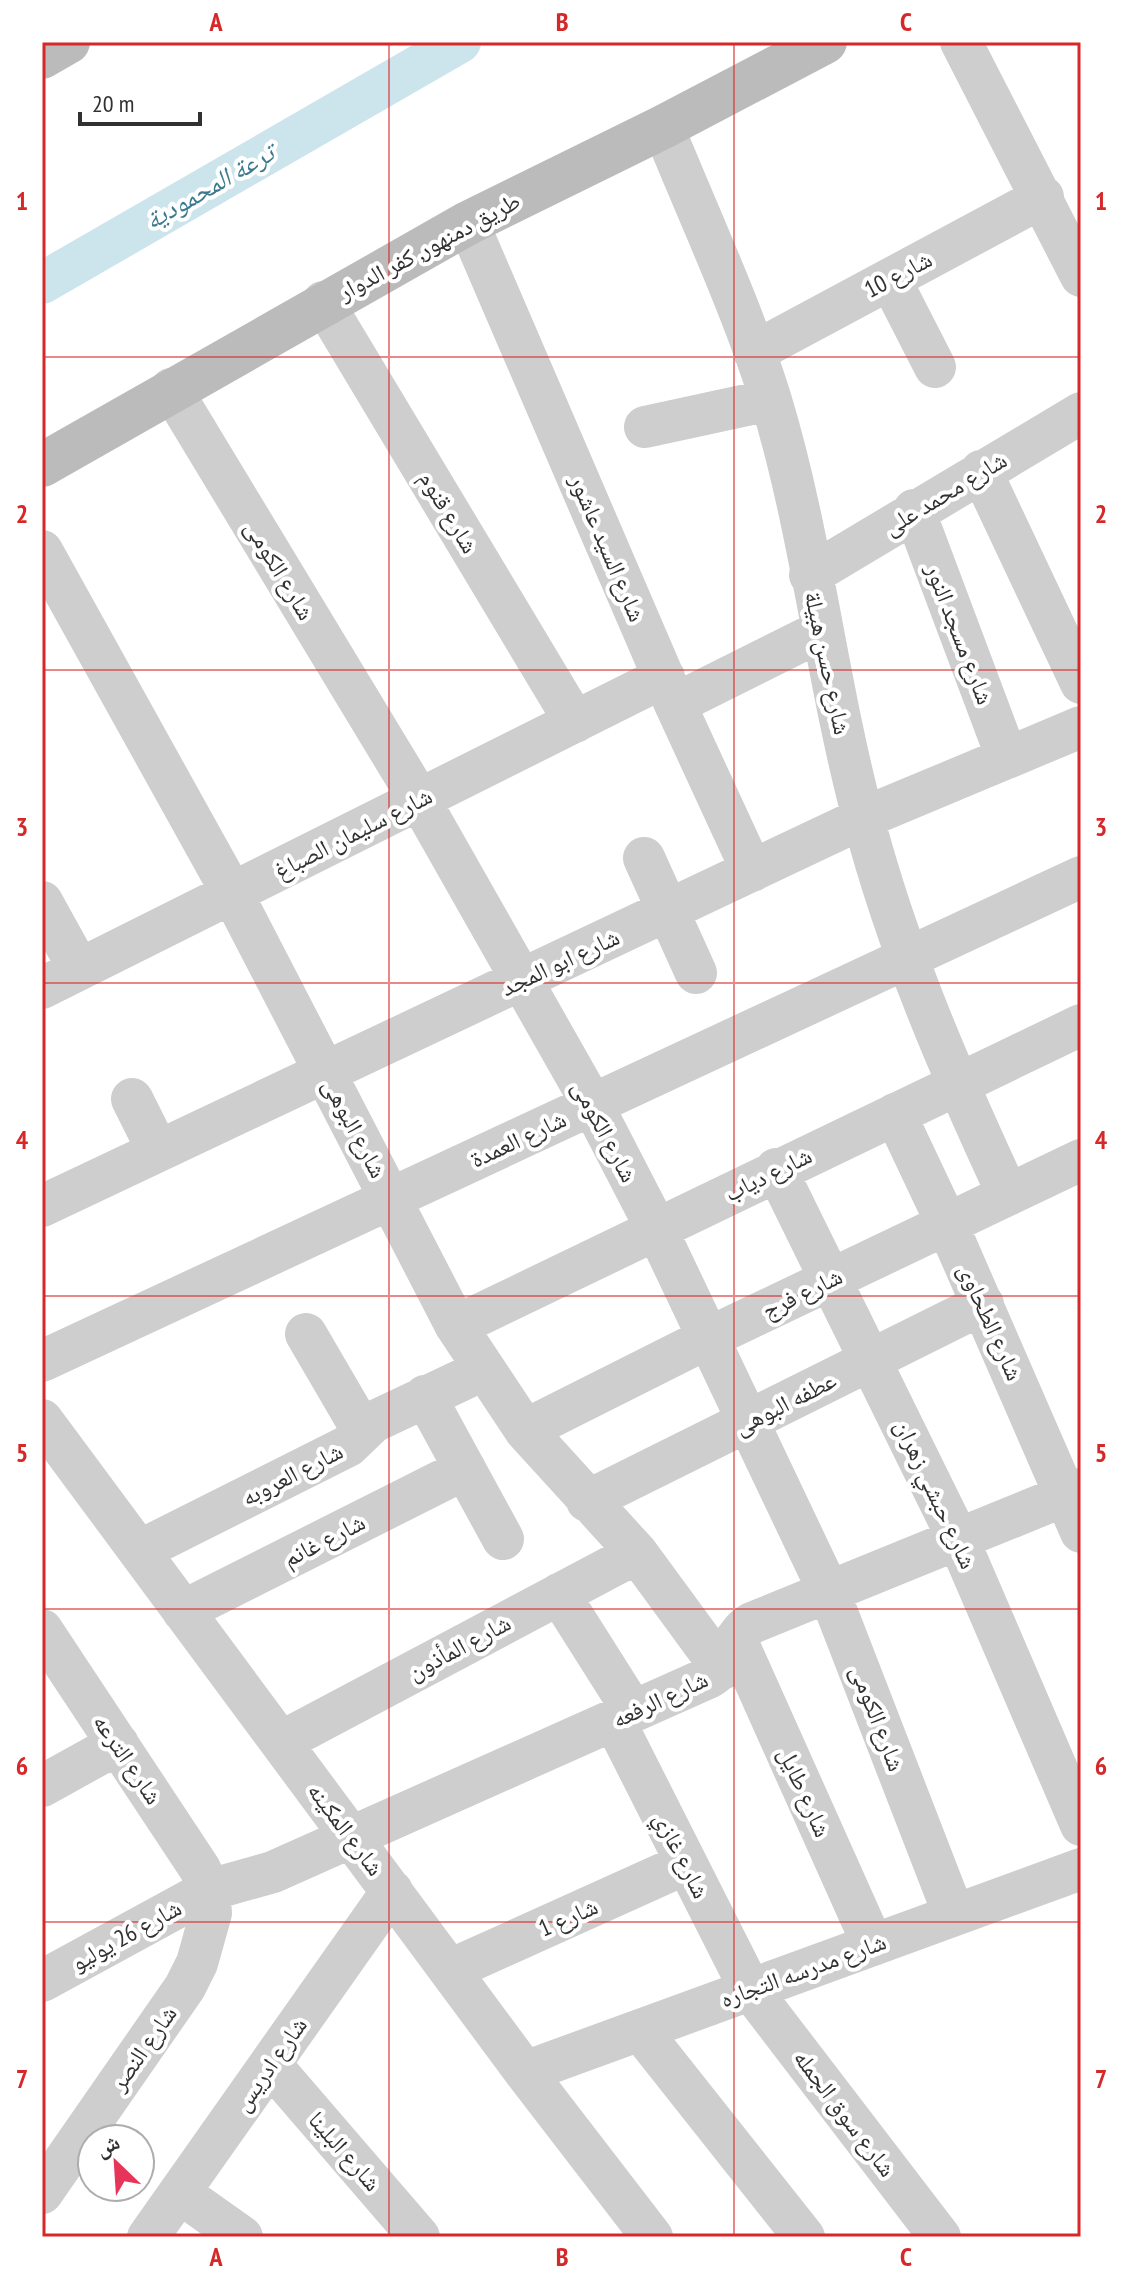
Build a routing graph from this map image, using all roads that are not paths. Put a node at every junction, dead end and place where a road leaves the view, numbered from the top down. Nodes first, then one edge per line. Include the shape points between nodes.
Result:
1 (68, 42) edge
2 (825, 42) edge
3 (961, 42) edge
4 (42, 57) edge
5 (663, 127) junction
6 (1043, 197) junction
7 (468, 223) junction
8 (1081, 276) edge
9 (890, 279) junction
10 (323, 302) junction
11 (754, 352) junction
12 (935, 367) dead end
13 (171, 389) junction
14 (770, 400) junction
15 (1081, 413) edge
16 (645, 427) dead end
17 (42, 465) edge
18 (981, 471) junction
19 (914, 510) junction
20 (42, 551) edge
21 (810, 575) junction
22 (821, 631) junction
23 (1079, 673) edge
24 (669, 690) junction
25 (575, 722) junction
26 (1081, 727) edge
27 (1007, 758) junction
28 (419, 799) junction
29 (863, 818) junction
30 (644, 858) dead end
31 (752, 871) junction
32 (1081, 877) edge
33 (232, 893) junction
34 (42, 902) edge
35 (667, 912) junction
36 (906, 957) junction
37 (79, 969) junction
38 (696, 973) dead end
39 (522, 980) junction
40 (42, 988) edge
41 (1081, 1025) edge
42 (326, 1072) junction
43 (957, 1084) junction
44 (132, 1099) dead end
45 (592, 1104) junction
46 (895, 1114) junction
47 (158, 1151) junction
48 (1081, 1160) edge
49 (776, 1169) junction
50 (1008, 1195) junction
51 (392, 1198) junction
52 (42, 1206) edge
53 (947, 1224) junction
54 (656, 1228) junction
55 (833, 1278) junction
56 (983, 1304) junction
57 (456, 1326) junction
58 (306, 1334) dead end
59 (708, 1338) junction
60 (872, 1359) junction
61 (42, 1361) edge
62 (483, 1370) junction
63 (425, 1396) junction
64 (42, 1420) edge
65 (748, 1421) junction
66 (362, 1430) junction
67 (525, 1430) junction
68 (465, 1469) junction
69 (587, 1501) junction
70 (1076, 1505) edge
71 (503, 1539) dead end
72 (958, 1539) junction
73 (139, 1551) junction
74 (637, 1553) junction
75 (829, 1592) junction
76 (559, 1594) junction
77 (183, 1611) junction
78 (42, 1630) edge
79 (729, 1654) junction
80 (624, 1716) junction
81 (281, 1742) junction
82 (118, 1744) junction
83 (42, 1786) edge
84 (1081, 1825) edge
85 (353, 1838) junction
86 (685, 1864) junction
87 (1081, 1869) edge
88 (209, 1890) junction
89 (392, 1891) junction
90 (954, 1915) junction
91 (873, 1945) junction
92 (450, 1970) junction
93 (42, 1981) edge
94 (750, 1989) junction
95 (640, 2030) junction
96 (270, 2064) junction
97 (525, 2072) junction
98 (42, 2193) edge
99 (180, 2193) junction
100 (148, 2237) edge
101 (242, 2237) edge
102 (419, 2237) edge
103 (652, 2237) edge
104 (804, 2237) edge
105 (940, 2237) edge

1 - 4 main road
2 - 5 main road, طريق دمنهور, كفر الدوار
3 - 6 street
5 - 7 main road, طريق دمنهور, كفر الدوار
5 - 11 street, شارع حسن هبيلة
6 - 8 street
6 - 9 street, شارع 10
7 - 10 main road, طريق دمنهور, كفر الدوار
7 - 24 street, شارع السيد عاشور
9 - 11 street, شارع 10
9 - 12 street
10 - 13 main road, طريق دمنهور, كفر الدوار
10 - 25 street, شارع قنوم
11 - 14 street, شارع حسن هبيلة
13 - 17 main road, طريق دمنهور, كفر الدوار
13 - 28 street, شارع الكومى
14 - 16 street
14 - 21 street, شارع حسن هبيلة
15 - 18 street, شارع محمد على
18 - 19 street, شارع محمد على
18 - 23 street
19 - 21 street, شارع محمد على
19 - 27 street, شارع مسجد النور
20 - 33 street, شارع البوهى
21 - 22 street, شارع حسن هبيلة
22 - 24 street, شارع سليمان الصباغ
22 - 29 street, شارع حسن هبيلة
24 - 25 street, شارع سليمان الصباغ
24 - 31 street, شارع السيد عاشور
25 - 28 street, شارع سليمان الصباغ
26 - 27 street, شارع ابو المجد
27 - 29 street, شارع ابو المجد
28 - 33 street, شارع سليمان الصباغ
28 - 39 street, شارع الكومى
29 - 31 street, شارع ابو المجد
29 - 36 street, شارع حسن هبيلة
30 - 35 street
31 - 35 street, شارع ابو المجد
32 - 36 street, شارع العمدة
33 - 37 street, شارع سليمان الصباغ
33 - 42 street, شارع البوهى
34 - 37 street
35 - 38 street
35 - 39 street, شارع ابو المجد
36 - 43 street, شارع حسن هبيلة
36 - 45 street, شارع العمدة
37 - 40 street, شارع سليمان الصباغ
39 - 42 street, شارع ابو المجد
39 - 45 street, شارع الكومى
41 - 43 street, شارع دياب
42 - 47 street, شارع ابو المجد
42 - 51 street, شارع البوهى
43 - 46 street, شارع دياب
43 - 50 street, شارع حسن هبيلة
44 - 47 street
45 - 51 street, شارع العمدة
45 - 54 street, شارع الكومى
46 - 49 street, شارع دياب
46 - 53 street, شارع الطحاوى
47 - 52 street, شارع ابو المجد
48 - 50 street, شارع فرج
49 - 54 street, شارع دياب
49 - 55 street, شارع حبشي زهران
50 - 53 street, شارع فرج
51 - 57 street, شارع البوهى
51 - 61 street, شارع العمدة
53 - 55 street, شارع فرج
53 - 56 street, شارع الطحاوى
54 - 57 street, شارع دياب
54 - 59 street, شارع الكومى
55 - 59 street, شارع فرج
55 - 60 street, شارع حبشي زهران
56 - 60 street, عطفه البوهى
56 - 70 street, شارع الطحاوى
57 - 62 street, شارع البوهى
58 - 66 street
59 - 65 street, شارع الكومى
59 - 67 street, شارع فرج
60 - 65 street, عطفه البوهى
60 - 72 street, شارع حبشي زهران
62 - 63 street, شارع العروبه
62 - 67 street, شارع البوهى
63 - 66 street, شارع العروبه
63 - 68 street
64 - 73 street, شارع المكينه
65 - 69 street, عطفه البوهى
65 - 75 street, شارع الكومى
66 - 73 street, شارع العروبه via 348,1446
67 - 69 street, شارع البوهى
68 - 71 street
68 - 77 street, شارع غانم
69 - 74 street, شارع البوهى
70 - 72 street, شارع الرفعه
72 - 75 street, شارع الرفعه
72 - 84 street, شارع حبشي زهران
73 - 77 street, شارع المكينه
74 - 76 street, شارع المأذون
74 - 79 street, شارع البوهى
75 - 79 street, شارع الرفعه via 752,1623
75 - 90 street, شارع الكومى
76 - 80 street, شارع غازي
76 - 81 street, شارع المأذون
77 - 81 street, شارع المكينه
78 - 82 street, شارع الترعه
79 - 80 street, شارع الرفعه
79 - 91 street, شارع طايل
80 - 85 street, شارع الرفعه
80 - 86 street, شارع غازي
81 - 85 street, شارع المكينه
82 - 83 street
82 - 88 street, شارع الترعه via 187,1847
85 - 88 street, شارع الرفعه via 273,1872
85 - 89 street, شارع المكينه
86 - 92 street, شارع 1
86 - 94 street, شارع غازي
87 - 90 street, شارع مدرسه التجاره
88 - 93 street, شارع 26 يوليو
88 - 98 street, شارع النصر via 206,1939 185,1987
89 - 92 street, شارع المكينه
89 - 96 street, شارع ادريس
90 - 91 street, شارع مدرسه التجاره
91 - 94 street, شارع مدرسه التجاره
92 - 97 street, شارع المكينه
94 - 95 street, شارع مدرسه التجاره
94 - 105 street, شارع سوق الجمله
95 - 97 street, شارع مدرسه التجاره
95 - 104 street
96 - 99 street, شارع ادريس
96 - 102 street, شارع البلينا
97 - 103 street, شارع المكينه
99 - 100 street, شارع ادريس
99 - 101 street

